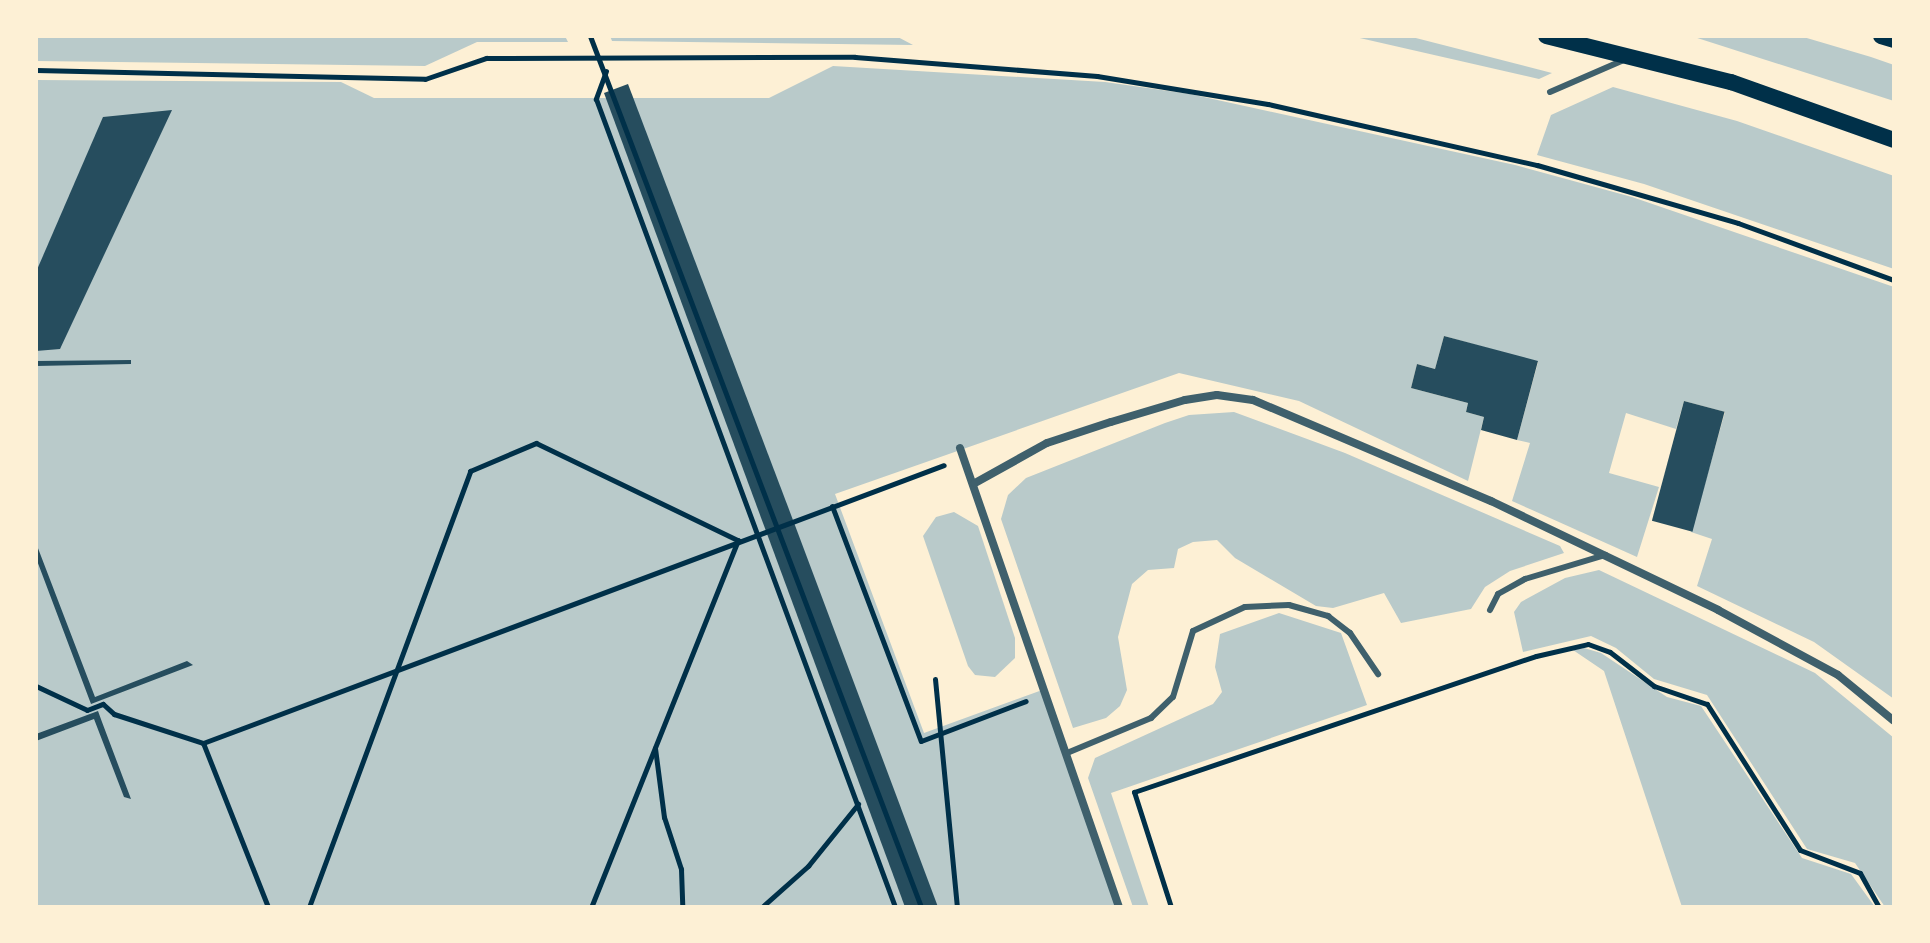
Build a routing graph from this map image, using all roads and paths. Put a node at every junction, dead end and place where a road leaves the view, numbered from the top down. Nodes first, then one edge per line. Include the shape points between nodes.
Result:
1 (590, 36) edge
2 (1546, 36) edge
3 (1881, 36) edge
4 (1894, 40) edge
5 (601, 57) junction
6 (1630, 57) junction
7 (36, 70) edge
8 (607, 70) junction
9 (1550, 92) dead end
10 (1894, 140) edge
11 (1894, 280) edge
12 (962, 453) joint
13 (975, 483) junction
14 (832, 506) junction
15 (757, 534) junction
16 (738, 540) junction
17 (1605, 555) junction
18 (1490, 610) dead end
19 (394, 670) junction
20 (1378, 674) dead end
21 (935, 679) dead end
22 (36, 686) edge
23 (1047, 694) junction
24 (1894, 721) edge
25 (940, 733) junction
26 (203, 743) junction
27 (654, 746) junction
28 (1067, 753) junction
29 (858, 804) junction
30 (268, 907) edge
31 (309, 907) edge
32 (591, 907) edge
33 (682, 907) edge
34 (762, 907) edge
35 (895, 907) edge
36 (921, 907) edge
37 (957, 907) edge
38 (1119, 907) edge
39 (1171, 907) edge
40 (1879, 907) edge

1 - 5 path
2 - 6 main road
3 - 4 main road
5 - 7 path via 486,58 425,79
5 - 8 path
5 - 11 path via 855,57 1166,85 1565,172 1738,223
6 - 9 lane
6 - 10 main road via 1731,82
8 - 15 path via 596,99
8 - 36 path
12 - 13 street
12 - 14 path
13 - 17 street via 1047,443 1217,395 1253,400
13 - 23 street
14 - 15 path
14 - 25 path via 921,741
15 - 16 path
15 - 29 path
16 - 19 path
16 - 19 path via 536,443 470,471
16 - 27 path
17 - 18 lane via 1525,579 1498,594
17 - 24 street via 1827,668
19 - 26 path
19 - 31 path
20 - 28 lane via 1350,633 1328,616 1289,605 1245,607 1193,631 1173,697 1151,718
21 - 25 path
22 - 26 path via 87,710 103,704 114,714
23 - 25 path
23 - 28 street
25 - 37 path
26 - 30 path
27 - 32 path
27 - 33 path via 664,817 681,869
28 - 38 street
29 - 34 path via 808,866
29 - 35 path
39 - 40 path via 1134,792 1536,656 1588,644 1610,652 1654,686 1707,704 1800,850 1860,873

